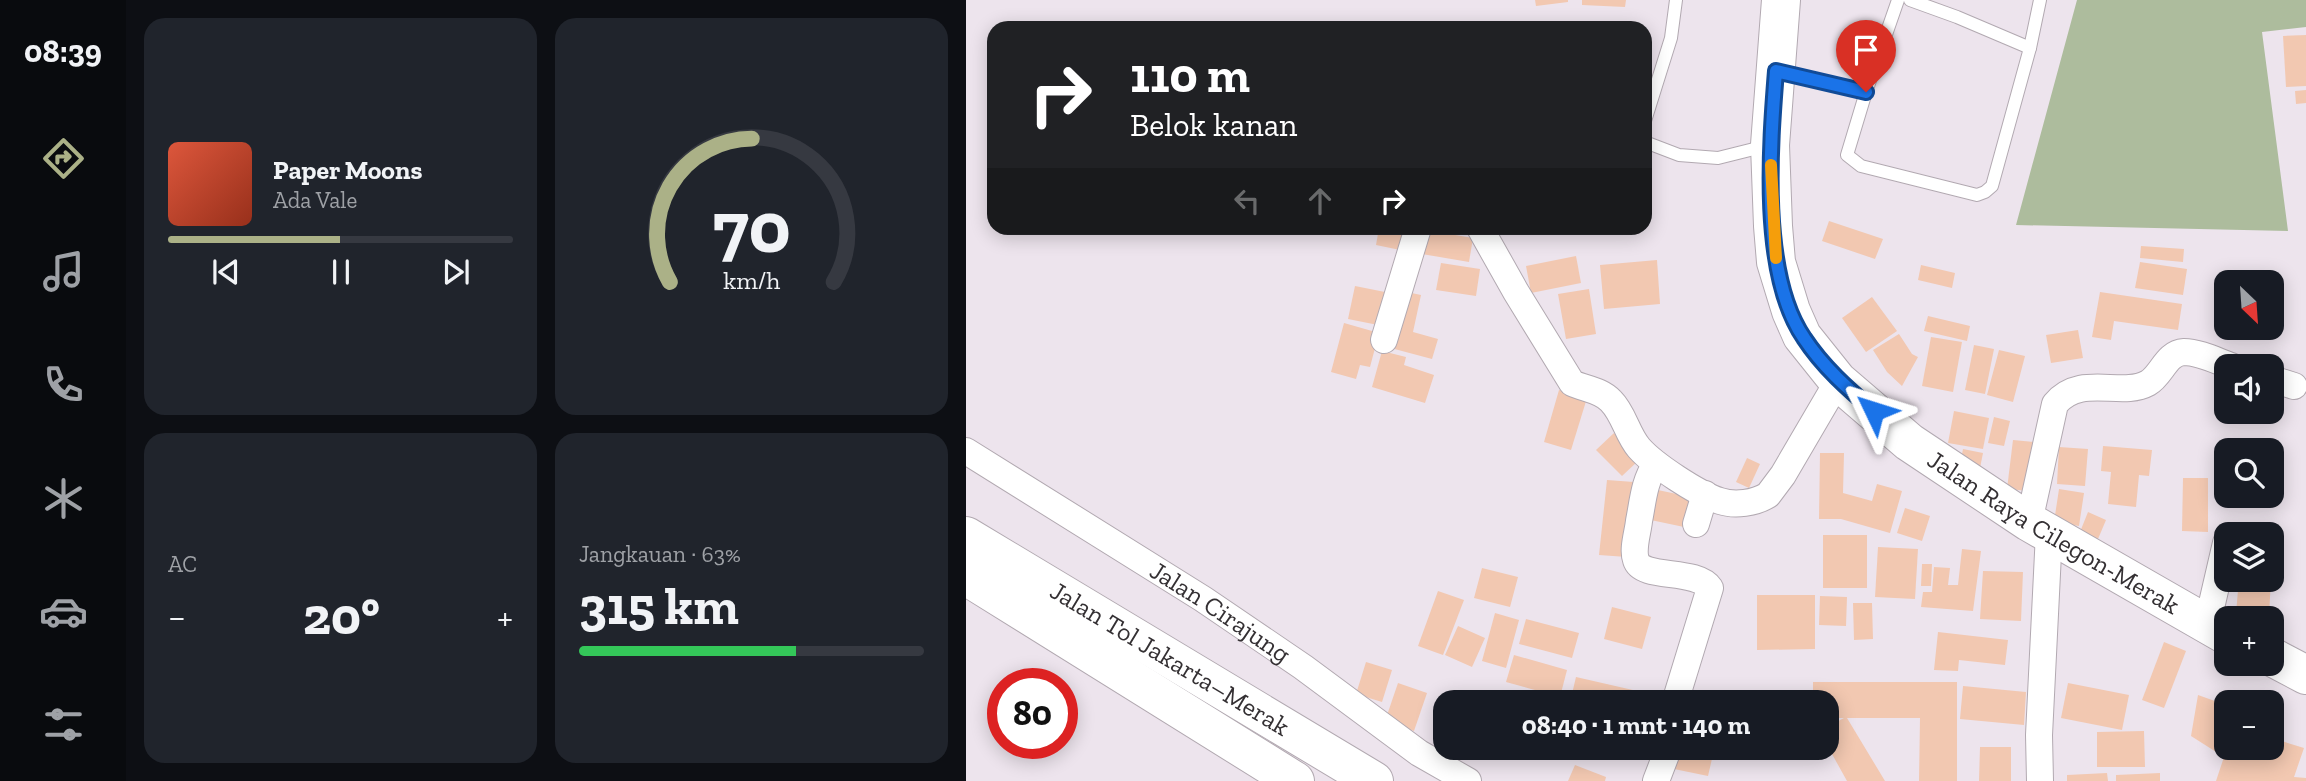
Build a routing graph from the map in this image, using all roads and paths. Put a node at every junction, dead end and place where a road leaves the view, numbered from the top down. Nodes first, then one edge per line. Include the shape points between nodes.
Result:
1 (1676, 0) edge
2 (1781, 0) edge
3 (1898, 0) edge
4 (1910, 0) edge
5 (2040, 0) edge
6 (2030, 48) junction
7 (1776, 71) junction
8 (1866, 92) junction
9 (1652, 98) edge
10 (1652, 145) edge
11 (1770, 145) junction
12 (1416, 235) edge
13 (1484, 235) edge
14 (1384, 340) dead end
15 (2214, 360) edge
16 (1838, 381) junction
17 (966, 451) edge
18 (1656, 464) junction
19 (1705, 495) junction
20 (1696, 524) dead end
21 (2039, 527) junction
22 (966, 536) edge
23 (966, 576) edge
24 (2214, 628) edge
25 (2284, 663) edge
26 (2306, 675) edge
27 (1679, 690) edge
28 (1664, 760) edge
29 (1295, 781) edge
30 (1374, 781) edge
31 (1468, 781) edge
32 (1656, 781) edge
33 (2040, 781) edge

1 - 9 lane via 1671,37
2 - 7 highway, Jalan Raya Cilegon-Merak
3 - 8 lane
4 - 6 lane
5 - 6 lane
6 - 8 lane via 1992,186 1978,195 1861,166 1847,155
7 - 8 lane
7 - 11 highway, Jalan Raya Cilegon-Merak
10 - 11 lane via 1679,155 1718,158
11 - 16 highway, Jalan Raya Cilegon-Merak via 1776,262 1784,291 1802,336
12 - 14 street
13 - 18 street via 1568,379 1611,400 1639,447
15 - 21 street via 2181,353 2172,356 2143,385 2094,387 2061,397 2055,404
16 - 19 street via 1768,495 1736,504
16 - 21 highway, Jalan Raya Cilegon-Merak via 1909,442
17 - 31 street, Jalan Cirajung via 1203,599 1419,753
18 - 19 street
18 - 27 street via 1646,482 1637,563 1701,580 1710,588
19 - 20 street
21 - 24 highway, Jalan Raya Cilegon-Merak
21 - 33 street
22 - 30 highway, Jalan Tol Jakarta–Merak
23 - 29 highway, Jalan Tol Jakarta–Merak
25 - 26 highway
28 - 32 street

